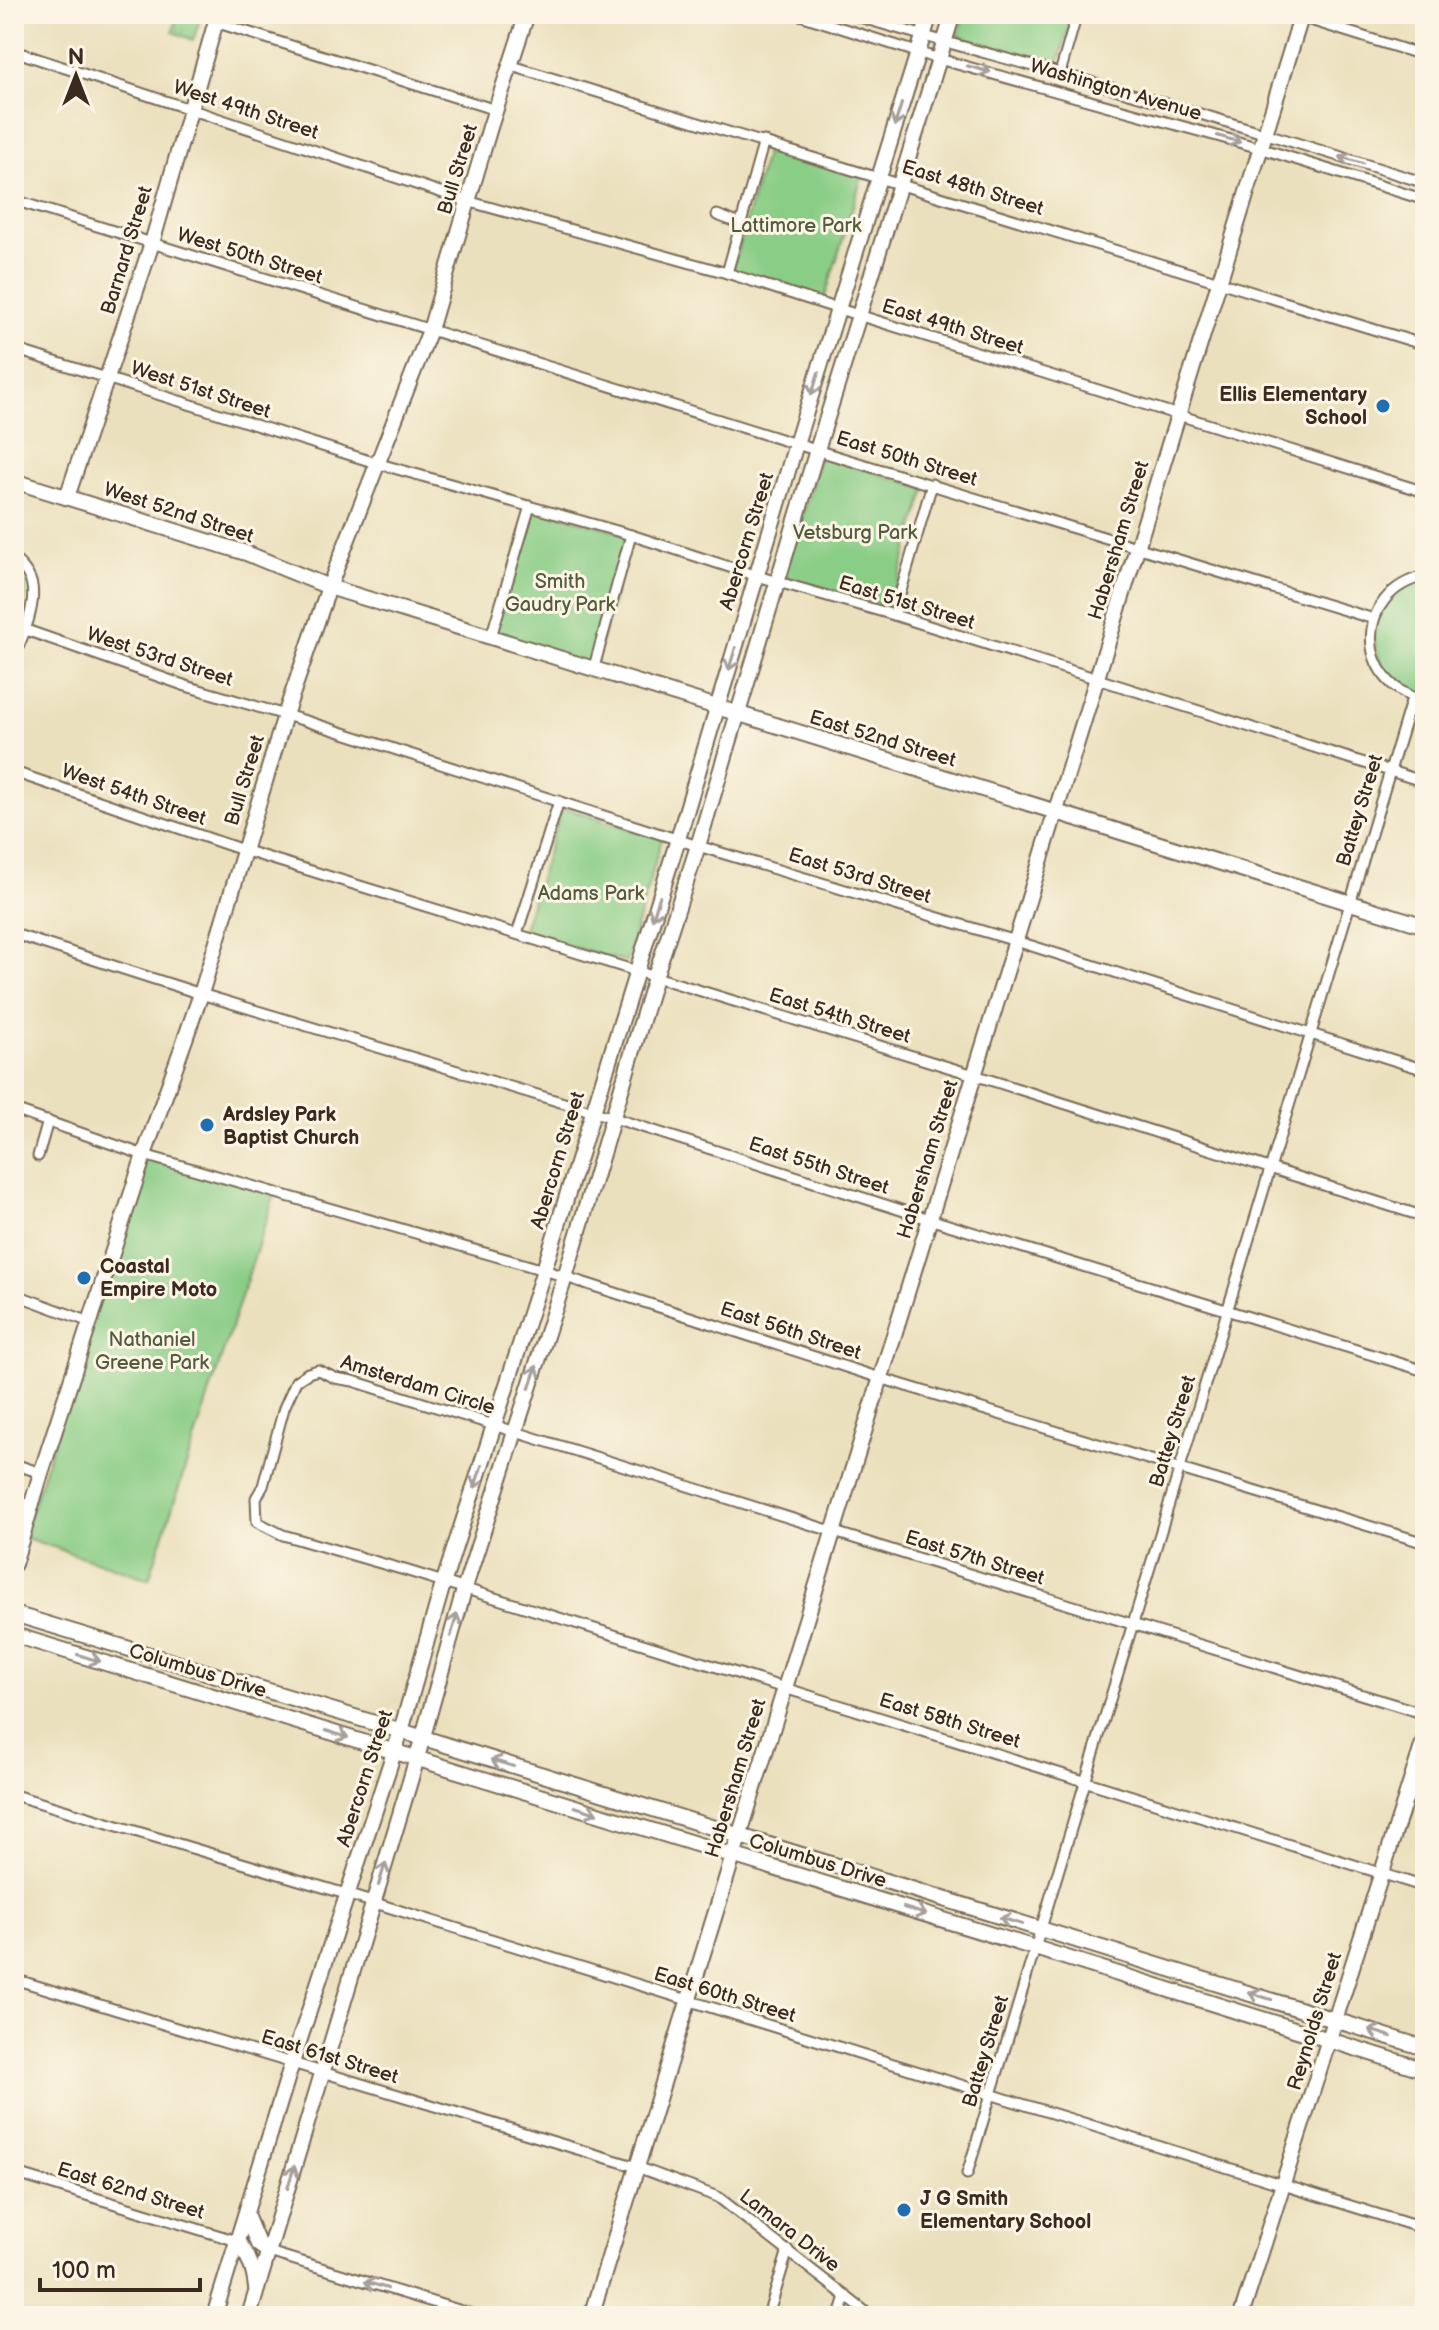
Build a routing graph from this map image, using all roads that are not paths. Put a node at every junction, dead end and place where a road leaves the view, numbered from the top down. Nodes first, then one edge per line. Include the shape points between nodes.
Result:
1 (797, 14) edge
2 (850, 14) edge
3 (930, 14) edge
4 (953, 14) edge
5 (1077, 14) edge
6 (1298, 15) edge
7 (521, 16) edge
8 (216, 18) edge
9 (923, 36) junction
10 (944, 42) junction
11 (14, 51) edge
12 (918, 52) junction
13 (1425, 56) edge
14 (939, 59) junction
15 (509, 65) junction
16 (1060, 73) junction
17 (189, 109) junction
18 (496, 110) junction
19 (1265, 133) junction
20 (764, 141) junction
21 (1260, 148) junction
22 (879, 177) junction
23 (900, 183) junction
24 (1425, 183) edge
25 (14, 200) edge
26 (1425, 200) edge
27 (467, 201) junction
28 (717, 215) dead end
29 (741, 224) junction
30 (152, 243) junction
31 (727, 273) junction
32 (1219, 282) junction
33 (839, 309) junction
34 (859, 316) junction
35 (430, 330) junction
36 (1425, 345) edge
37 (14, 349) edge
38 (106, 378) junction
39 (1178, 414) junction
40 (796, 444) junction
41 (817, 450) junction
42 (376, 463) junction
43 (14, 481) edge
44 (932, 484) junction
45 (1425, 492) edge
46 (67, 497) junction
47 (530, 506) junction
48 (631, 535) junction
49 (1137, 547) junction
50 (14, 559) edge
51 (757, 576) junction
52 (1425, 576) edge
53 (777, 582) junction
54 (329, 587) junction
55 (894, 615) junction
56 (1374, 619) junction
57 (26, 630) junction
58 (491, 637) junction
59 (14, 656) edge
60 (594, 667) junction
61 (1096, 680) junction
62 (1412, 698) junction
63 (1425, 701) edge
64 (717, 708) junction
65 (738, 714) junction
66 (285, 715) junction
67 (1390, 771) junction
68 (14, 772) edge
69 (1425, 782) edge
70 (559, 801) junction
71 (1055, 813) junction
72 (678, 839) junction
73 (698, 846) junction
74 (243, 850) junction
75 (1350, 903) junction
76 (1425, 926) edge
77 (14, 934) edge
78 (517, 934) junction
79 (1016, 941) junction
80 (635, 971) junction
81 (655, 977) junction
82 (201, 994) junction
83 (1310, 1034) junction
84 (1425, 1070) edge
85 (974, 1075) junction
86 (14, 1110) edge
87 (593, 1112) junction
88 (614, 1118) junction
89 (48, 1121) junction
90 (144, 1155) junction
91 (38, 1156) dead end
92 (1270, 1169) junction
93 (1425, 1217) edge
94 (929, 1219) junction
95 (544, 1270) junction
96 (565, 1277) junction
97 (14, 1294) edge
98 (1227, 1312) junction
99 (90, 1322) junction
100 (1425, 1371) edge
101 (880, 1378) junction
102 (494, 1427) junction
103 (515, 1434) junction
104 (14, 1464) edge
105 (1179, 1469) junction
106 (41, 1473) junction
107 (833, 1532) junction
108 (1425, 1543) edge
109 (14, 1564) edge
110 (443, 1584) junction
111 (464, 1590) junction
112 (14, 1614) edge
113 (1132, 1625) junction
114 (14, 1635) edge
115 (784, 1689) junction
116 (1425, 1714) edge
117 (401, 1731) junction
118 (1425, 1737) edge
119 (423, 1739) junction
120 (394, 1751) junction
121 (417, 1758) junction
122 (1085, 1781) junction
123 (14, 1795) edge
124 (738, 1835) junction
125 (732, 1855) junction
126 (1383, 1874) junction
127 (1425, 1887) edge
128 (346, 1894) junction
129 (373, 1904) junction
130 (1040, 1930) junction
131 (1035, 1948) junction
132 (14, 1979) edge
133 (688, 2001) junction
134 (1335, 2019) junction
135 (1329, 2041) junction
136 (1425, 2048) edge
137 (292, 2063) junction
138 (1425, 2070) edge
139 (322, 2074) junction
140 (991, 2095) junction
141 (637, 2167) junction
142 (14, 2173) edge
143 (967, 2174) dead end
144 (1281, 2184) junction
145 (246, 2215) junction
146 (1425, 2229) edge
147 (237, 2241) junction
148 (788, 2250) junction
149 (269, 2252) junction
150 (256, 2292) junction
151 (846, 2296) junction
152 (214, 2316) edge
153 (249, 2316) edge
154 (478, 2316) edge
155 (591, 2316) edge
156 (768, 2316) edge
157 (840, 2316) edge
158 (871, 2316) edge
159 (1241, 2316) edge

1 - 12 street, Washington Avenue
2 - 9 street, Washington Avenue
3 - 9 street, Abercorn Street
4 - 10 street, Abercorn Street
5 - 16 street
6 - 13 street
6 - 19 street, Habersham Street
7 - 15 street, Bull Street
8 - 17 street, Barnard Street
8 - 18 street
9 - 10 street, Washington Avenue
9 - 12 street, Abercorn Street
10 - 14 street, Abercorn Street
10 - 16 street, Washington Avenue
11 - 17 street, West 49th Street
12 - 14 street, Washington Avenue
12 -> 22 street, Abercorn Street
14 -> 21 street, Washington Avenue
14 - 23 street, Abercorn Street
15 - 18 street, Bull Street
15 - 20 street, East 48th Street
16 - 19 street, Washington Avenue
17 - 27 street, West 49th Street
17 - 30 street, Barnard Street
18 - 27 street, Bull Street
19 - 21 street, Habersham Street
24 -> 19 street, Washington Avenue
20 - 22 street, East 48th Street
20 - 29 street
21 - 26 street, Washington Avenue
21 - 32 street, Habersham Street
22 - 23 street, East 48th Street
22 - 33 street, Abercorn Street
23 - 32 street, East 48th Street
23 - 34 street, Abercorn Street
25 - 30 street, West 50th Street
27 - 31 street, East 49th Street
27 - 35 street, Bull Street
28 - 29 street
29 - 31 street
30 - 35 street, West 50th Street
30 - 38 street, Barnard Street
31 - 33 street, East 49th Street
32 - 36 street, East 48th Street
32 - 39 street, Habersham Street
33 - 34 street, East 49th Street
33 -> 40 street, Abercorn Street
34 - 39 street, East 49th Street
34 - 41 street, Abercorn Street
35 - 40 street, East 50th Street
35 - 42 street, Bull Street
37 - 38 street, West 51st Street
38 - 42 street, West 51st Street
38 - 46 street, Barnard Street
39 - 45 street, East 49th Street
39 - 49 street, Habersham Street
40 - 41 street, East 50th Street
40 - 51 street, Abercorn Street
41 - 44 street, East 50th Street
41 - 53 street, Abercorn Street
42 - 47 street, East 51st Street
42 - 54 street, Bull Street
43 - 46 street, West 52nd Street
44 - 49 street, East 50th Street
44 - 55 street
46 - 54 street, West 52nd Street via 246,553
47 - 48 street, East 51st Street
47 - 58 street
48 - 51 street, East 51st Street
48 - 60 street
49 - 56 street, East 50th Street
49 - 61 street, Habersham Street
50 - 57 street via 32,587
51 - 53 street, East 51st Street
51 -> 64 street, Abercorn Street
52 - 56 street via 1391,592
53 - 55 street, East 51st Street
53 - 65 street, Abercorn Street
54 - 58 street, East 52nd Street
54 - 66 street, Bull Street
55 - 61 street, East 51st Street
56 - 62 street via 1377,665 1396,689
57 - 59 street
57 - 66 street, West 53rd Street
58 - 60 street, East 52nd Street
60 - 64 street, East 52nd Street
61 - 67 street, East 51st Street
61 - 71 street, Habersham Street
62 - 63 street
62 - 67 street, Battey Street
64 - 65 street, East 52nd Street
64 - 72 street, Abercorn Street
65 - 71 street, East 52nd Street
65 - 73 street, Abercorn Street
66 - 70 street, East 53rd Street
66 - 74 street, Bull Street
67 - 69 street, East 51st Street
67 - 75 street, Battey Street
68 - 74 street, West 54th Street
70 - 72 street, East 53rd Street
70 - 78 street
71 - 75 street, East 52nd Street
71 - 79 street, Habersham Street
72 - 73 street, East 53rd Street
72 -> 80 street, Abercorn Street
73 - 79 street, East 53rd Street
73 - 81 street, Abercorn Street
74 - 78 street, East 54th Street
74 - 82 street, Bull Street
75 - 76 street, East 52nd Street
75 - 83 street, Battey Street
77 - 82 street, East 55th Street
78 - 80 street, East 54th Street
79 - 83 street, East 53rd Street
79 - 85 street, Habersham Street
80 - 81 street, East 54th Street
80 - 87 street, Abercorn Street
81 - 85 street, East 54th Street
81 - 88 street, Abercorn Street
82 - 87 street, East 55th Street
82 - 90 street, Bull Street
83 - 84 street, East 53rd Street
83 - 92 street, Battey Street
85 - 92 street, East 54th Street
85 - 94 street, Habersham Street
86 - 89 street, East 56th Street
87 - 88 street, East 55th Street
87 - 95 street, Abercorn Street
88 - 94 street, East 55th Street
88 - 96 street, Abercorn Street
89 - 90 street, East 56th Street
89 - 91 street
90 - 95 street, East 56th Street
90 - 99 street, Bull Street
92 - 93 street, East 54th Street
92 - 98 street, Battey Street
94 - 98 street, East 55th Street
94 - 101 street, Habersham Street
95 - 96 street, East 56th Street
95 - 102 street, Abercorn Street
96 - 101 street, East 56th Street
103 -> 96 street, Abercorn Street
97 - 99 street
98 - 100 street, East 55th Street
98 - 105 street, Battey Street
99 - 106 street, Bull Street
101 - 105 street, East 56th Street
101 - 107 street, Habersham Street
102 - 103 street, Amsterdam Circle
102 -> 110 street, Abercorn Street
102 - 110 street, Amsterdam Circle via 318,1370 296,1381 284,1408 256,1498 257,1522 283,1535
103 - 107 street, East 57th Street
103 - 111 street, Abercorn Street
104 - 106 street
105 - 108 street, East 56th Street
105 - 113 street, Battey Street
106 - 109 street, Bull Street
107 - 113 street, East 57th Street
107 - 115 street, Habersham Street
110 - 111 street, Amsterdam Circle
110 - 117 street, Abercorn Street
111 - 115 street, East 58th Street
119 -> 111 street, Abercorn Street
112 - 117 street, Columbus Drive
113 - 116 street, East 57th Street
113 - 122 street, Battey Street
114 -> 120 street, Columbus Drive
115 - 122 street, East 58th Street
115 - 124 street, Habersham Street
117 - 119 street, Columbus Drive
117 - 120 street, Abercorn Street
118 - 126 street, Reynolds Street
119 - 121 street, Abercorn Street
124 -> 119 street, Columbus Drive
120 - 121 street, Columbus Drive
120 - 128 street, Abercorn Street
121 -> 125 street, Columbus Drive
129 -> 121 street, Abercorn Street
122 - 126 street, East 58th Street
122 - 130 street, Battey Street
123 - 128 street, East 60th Street
124 - 125 street, Habersham Street
130 -> 124 street, Columbus Drive
125 -> 131 street, Columbus Drive
125 - 133 street, Habersham Street
126 - 127 street, East 58th Street
126 - 134 street, Reynolds Street
128 - 129 street, East 60th Street
128 - 137 street, Abercorn Street
129 - 133 street, East 60th Street
129 - 139 street, Abercorn Street
130 - 131 street, Battey Street
134 -> 130 street, Columbus Drive
131 - 135 street, Columbus Drive
131 - 140 street, Battey Street
132 - 137 street, East 61st Street
133 - 140 street, East 60th Street
133 - 141 street, Habersham Street
134 - 135 street, Reynolds Street
136 -> 134 street, Columbus Drive
135 - 138 street, Columbus Drive
135 - 144 street, Reynolds Street
137 - 139 street, East 61st Street
137 - 145 street, Abercorn Street
139 - 141 street, East 61st Street
149 -> 139 street, Abercorn Street
140 - 143 street, Battey Street
140 - 144 street, East 60th Street
141 - 148 street, Lamara Drive via 718,2197
141 - 155 street, Habersham Street
142 - 147 street, East 62nd Street
144 - 146 street, East 60th Street
144 - 159 street, Reynolds Street
145 - 147 street, Abercorn Street
145 - 149 street via 258,2244
147 - 150 street via 251,2263
147 - 152 street, Abercorn Street
148 - 151 street, Lamara Drive
148 - 156 street
149 - 150 street, Abercorn Street
154 -> 149 street
150 - 153 street, Abercorn Street
151 - 157 street
151 - 158 street, Lamara Drive

